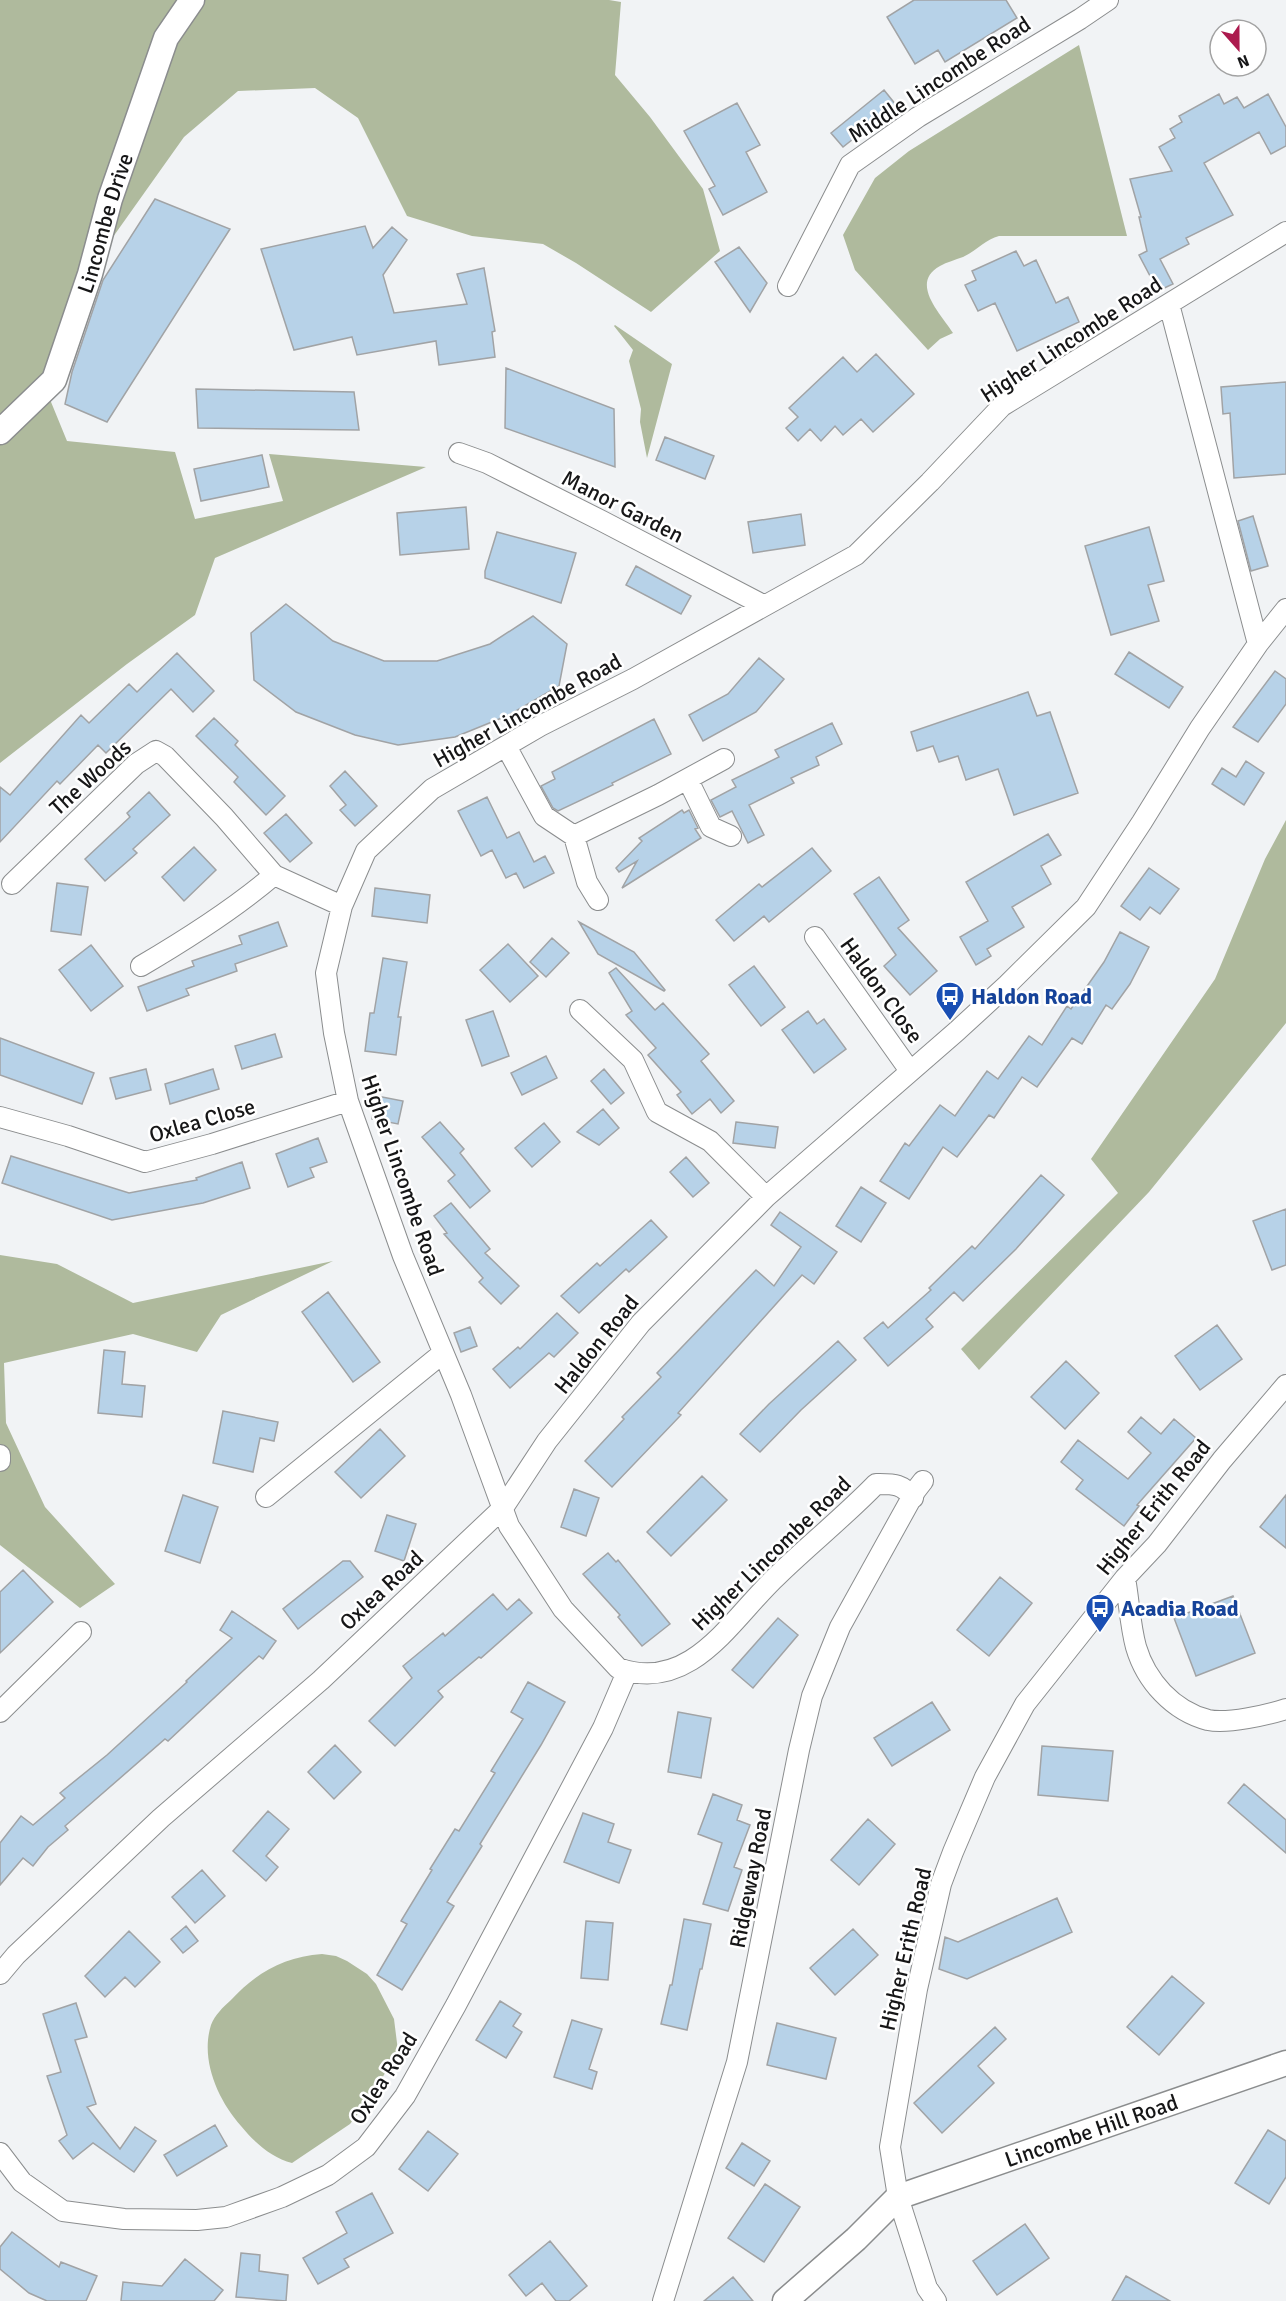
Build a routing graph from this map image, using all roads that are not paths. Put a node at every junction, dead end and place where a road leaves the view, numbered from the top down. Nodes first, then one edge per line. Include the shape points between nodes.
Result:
1 (192, 0) edge
2 (1108, 0) edge
3 (1286, 232) edge
4 (788, 286) dead end
5 (1169, 304) junction
6 (0, 432) edge
7 (459, 453) dead end
8 (763, 605) junction
9 (1286, 609) edge
10 (1258, 644) junction
11 (506, 746) junction
12 (724, 759) dead end
13 (688, 780) junction
14 (574, 836) junction
15 (731, 836) dead end
16 (274, 875) junction
17 (12, 884) dead end
18 (598, 900) dead end
19 (342, 906) junction
20 (814, 937) dead end
21 (141, 966) dead end
22 (580, 1011) dead end
23 (910, 1071) junction
24 (348, 1101) junction
25 (0, 1117) edge
26 (766, 1197) junction
27 (443, 1353) junction
28 (1286, 1385) edge
29 (0, 1455) edge
30 (0, 1461) edge
31 (918, 1490) joint
32 (266, 1497) dead end
33 (503, 1508) junction
34 (1125, 1578) junction
35 (81, 1632) dead end
36 (627, 1672) junction
37 (1286, 1709) edge
38 (0, 1712) edge
39 (0, 1974) edge
40 (1286, 2063) edge
41 (0, 2153) edge
42 (898, 2197) junction
43 (663, 2301) edge
44 (785, 2301) edge
45 (936, 2301) edge

1 - 6 street, Lincombe Drive via 166,38 54,380
2 - 4 street, Middle Lincombe Road via 918,117 850,165
3 - 5 street, Higher Lincombe Road
5 - 8 street, Higher Lincombe Road via 1002,406 856,555
5 - 10 street
7 - 8 street, Manor Garden via 487,463
8 - 11 street, Higher Lincombe Road
9 - 10 street, Haldon Road
10 - 23 street, Haldon Road via 1086,907 1007,985
11 - 14 street via 544,816
11 - 19 street, Higher Lincombe Road via 432,789 366,851
12 - 13 street
13 - 14 street
13 - 15 street via 711,827
14 - 18 street via 587,882
16 - 17 street, The Woods via 195,787 156,751 136,764
16 - 19 street, The Woods
16 - 21 street via 248,897
19 - 24 street, Higher Lincombe Road via 326,973
20 - 23 street, Haldon Close
22 - 26 street via 633,1060 657,1112 710,1141
23 - 26 street, Haldon Road
24 - 25 street, Oxlea Close via 145,1162
24 - 27 street, Higher Lincombe Road via 403,1256
26 - 33 street, Haldon Road via 641,1323 548,1441
27 - 32 street
27 - 33 street, Higher Lincombe Road
28 - 34 street, Higher Erith Road
29 - 30 street
31 - 36 street, Higher Lincombe Road via 876,1484 776,1576 727,1632 696,1658 660,1674
31 - 43 street, Ridgeway Road via 840,1627 812,1696 737,2062
33 - 36 street, Higher Lincombe Road via 509,1526 563,1609 618,1668
33 - 39 street, Oxlea Road via 321,1680 161,1818
34 - 37 street via 1137,1648 1163,1695 1186,1711 1210,1720 1249,1719
34 - 42 street, Higher Erith Road via 1025,1704 985,1777 952,1852 917,1989 890,2147
35 - 38 street
36 - 41 street, Oxlea Road via 603,1728 456,2005 405,2096 366,2147 328,2175 282,2198 226,2217 197,2220 124,2219 63,2211 22,2182
40 - 42 street, Lincombe Hill Road
42 - 44 street
42 - 45 street, Higher Erith Road via 927,2288

